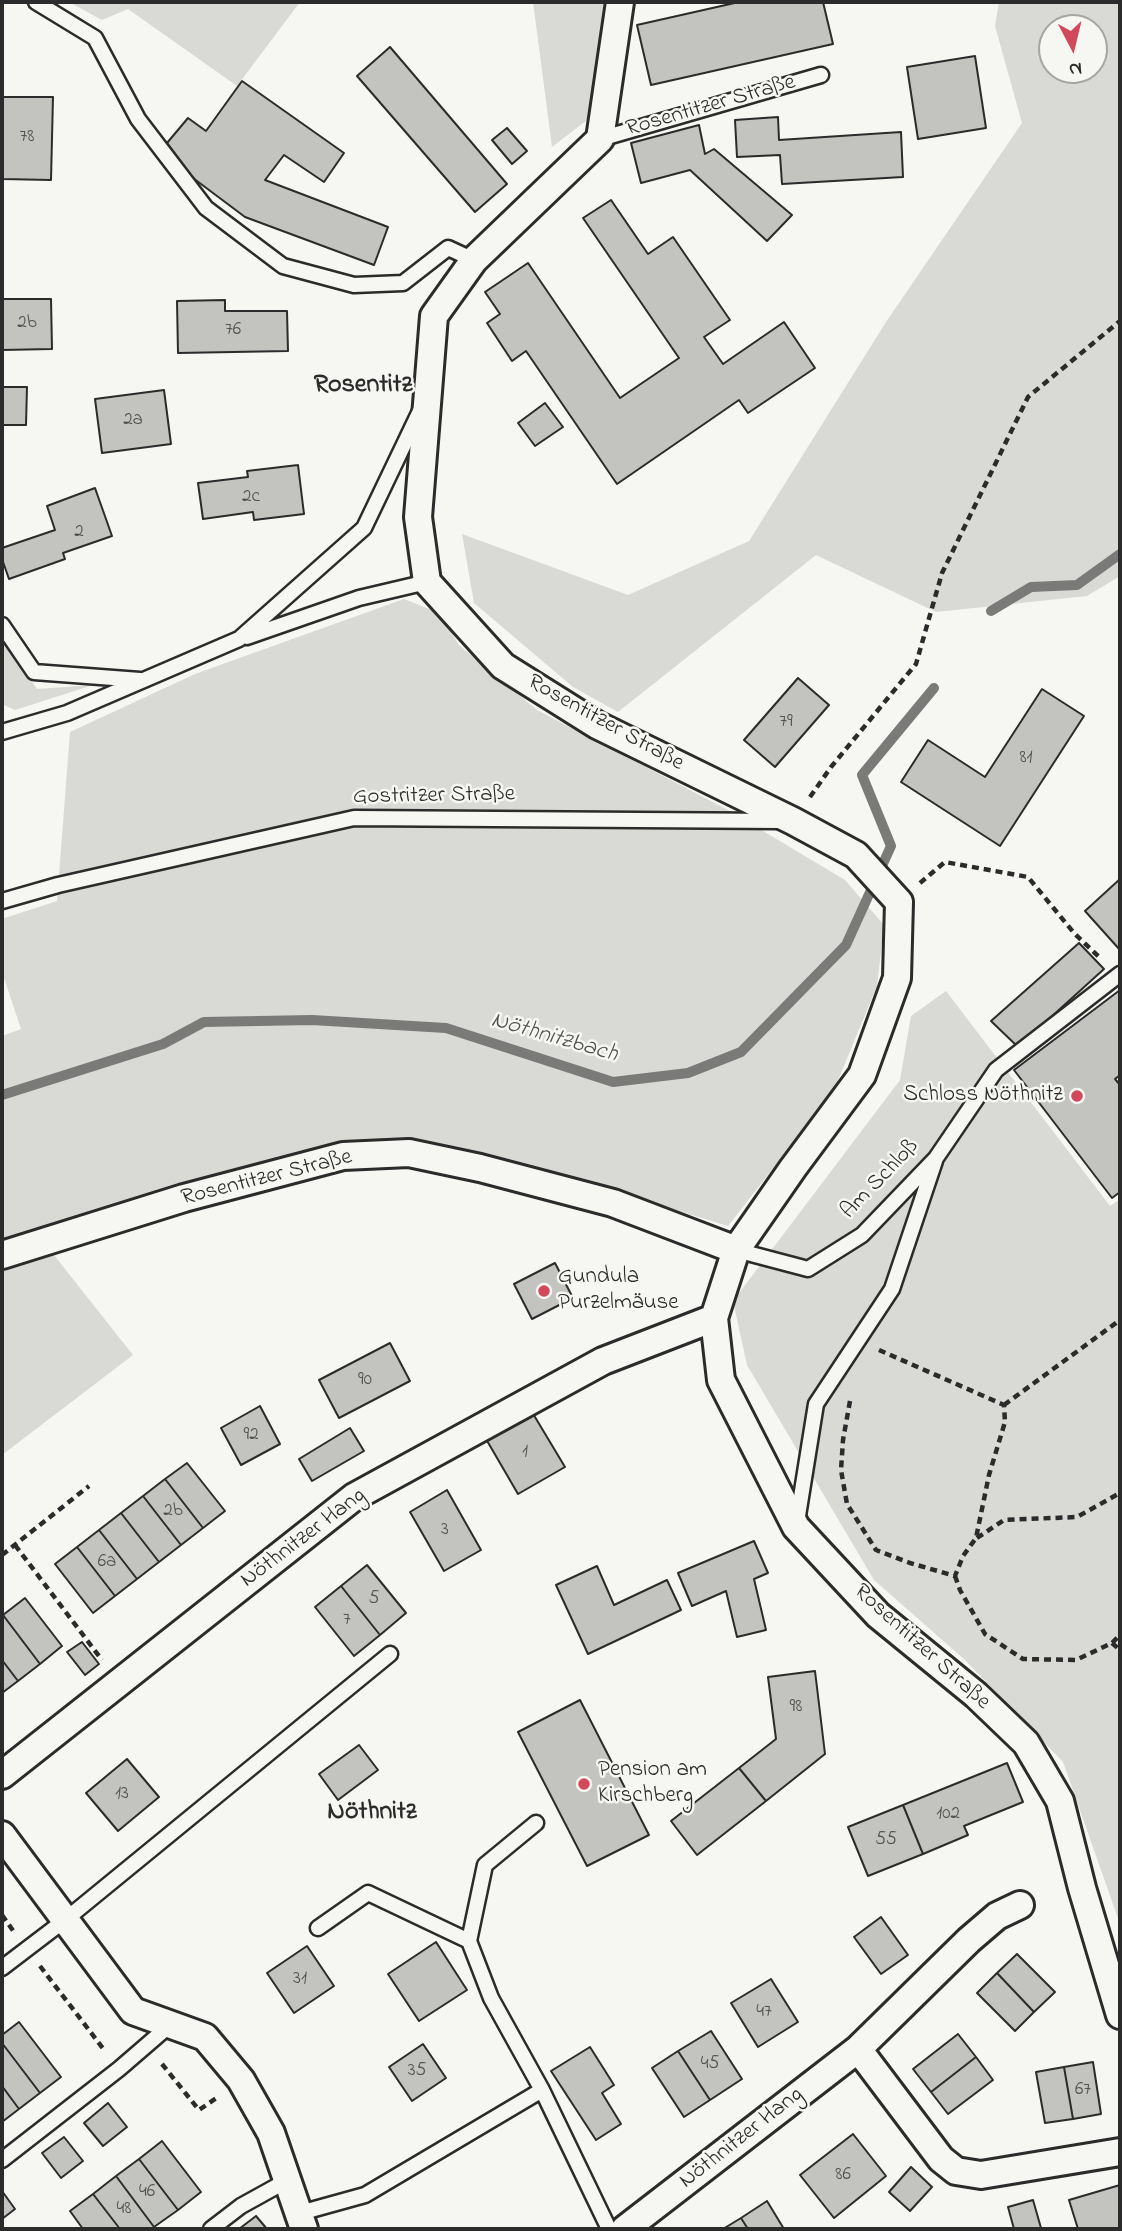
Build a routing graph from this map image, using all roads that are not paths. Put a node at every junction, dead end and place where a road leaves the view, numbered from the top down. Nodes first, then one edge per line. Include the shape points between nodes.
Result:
1 (36, 2) edge
2 (620, 2) edge
3 (821, 75) dead end
4 (600, 139) junction
5 (474, 260) junction
6 (427, 397) junction
7 (427, 582) junction
8 (2, 625) edge
9 (239, 639) junction
10 (143, 680) junction
11 (2, 732) edge
12 (793, 821) junction
13 (2, 901) edge
14 (1120, 974) edge
15 (936, 1157) junction
16 (736, 1250) junction
17 (2, 1255) edge
18 (714, 1318) junction
19 (796, 1527) junction
20 (390, 1654) dead end
21 (2, 1775) edge
22 (536, 1823) dead end
23 (2, 1835) edge
24 (1020, 1905) dead end
25 (65, 1920) junction
26 (318, 1928) dead end
27 (469, 1941) junction
28 (2, 1969) edge
29 (1120, 2015) edge
30 (170, 2025) junction
31 (858, 2049) junction
32 (542, 2090) junction
33 (1120, 2152) edge
34 (2, 2160) edge
35 (288, 2180) junction
36 (302, 2221) edge
37 (211, 2229) edge
38 (609, 2229) edge
39 (625, 2229) edge

1 - 5 lane via 95,38 138,119 206,208 283,265 354,285 403,283 448,248
2 - 4 street, Rosentitzer Straße
3 - 4 lane, Rosentitzer Straße
4 - 5 street, Rosentitzer Straße
5 - 6 street, Rosentitzer Straße via 434,316
6 - 7 street, Rosentitzer Straße via 418,517
6 - 9 lane via 364,528
7 - 9 lane via 359,598
7 - 12 street, Rosentitzer Straße via 503,666 597,725
8 - 10 lane via 34,672
9 - 10 lane
10 - 11 lane via 67,713
12 - 13 lane, Gostritzer Straße via 354,818
12 - 16 street, Rosentitzer Straße via 856,855 899,902 897,978 862,1075
14 - 15 lane, Am Schloß via 996,1070
15 - 16 lane, Am Schloß via 862,1235 808,1269
15 - 19 lane via 892,1289 816,1405
16 - 17 street, Rosentitzer Straße via 613,1203 409,1153 343,1156 184,1198
16 - 18 street, Rosentitzer Straße
18 - 19 street, Rosentitzer Straße via 721,1380
18 - 21 street, Nöthnitzer Hang via 603,1361 354,1497
19 - 29 street, Rosentitzer Straße via 878,1615 976,1695 1026,1744 1060,1801
20 - 25 lane
22 - 27 lane via 485,1866
23 - 25 street
24 - 31 street, Nöthnitzer Hang via 997,1916 969,1940
25 - 28 lane
25 - 30 street via 133,2011
26 - 27 lane via 368,1893
27 - 32 lane via 491,1998
30 - 34 lane
30 - 35 street via 205,2037 241,2080 271,2133
31 - 33 street via 941,2159 956,2171 981,2175
31 - 39 street, Nöthnitzer Hang
32 - 36 lane via 365,2195
32 - 38 lane
35 - 36 street
35 - 37 lane

